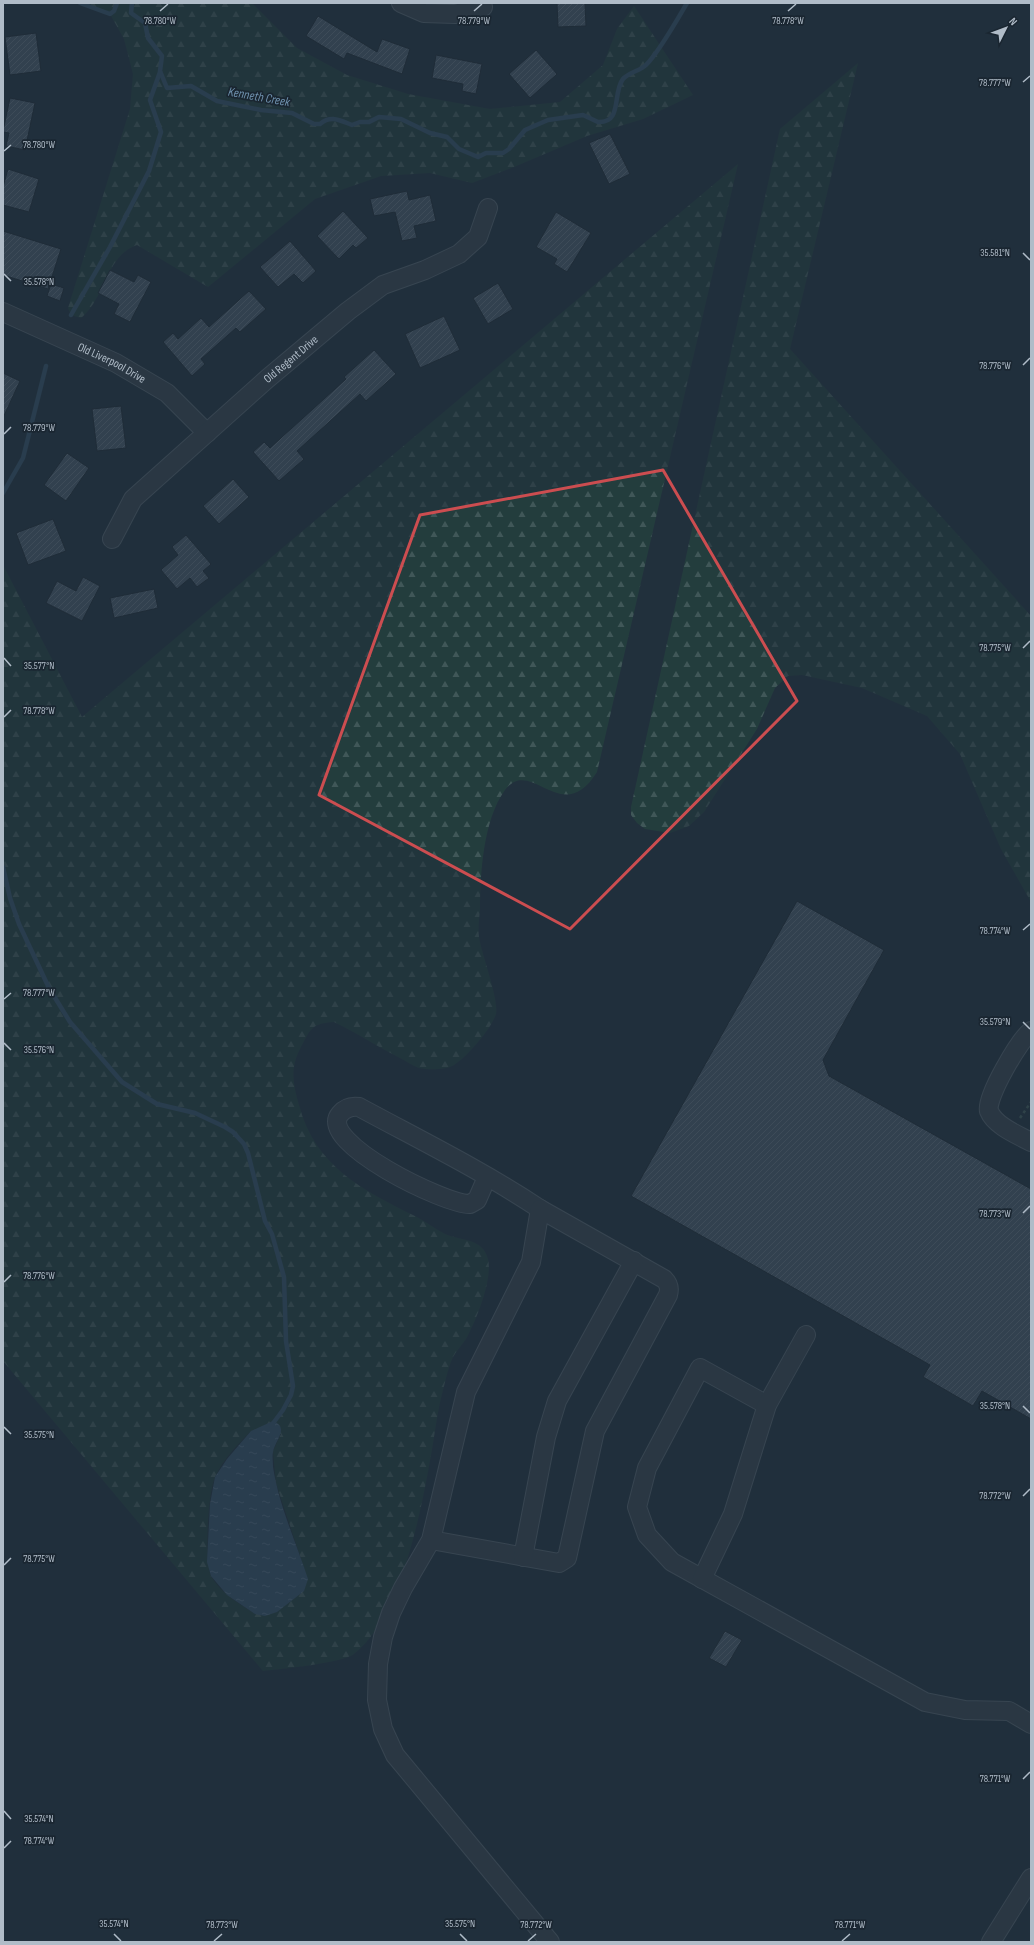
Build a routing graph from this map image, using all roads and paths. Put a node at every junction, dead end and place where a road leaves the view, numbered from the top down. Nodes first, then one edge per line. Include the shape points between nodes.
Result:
1 (401, 3) edge
2 (483, 7) dead end
3 (488, 208) dead end
4 (3, 312) edge
5 (207, 433) junction
6 (112, 539) dead end
7 (1031, 1031) edge
8 (1031, 1102) edge
9 (1016, 1123) dead end
10 (1031, 1142) edge
11 (487, 1177) junction
12 (540, 1209) junction
13 (634, 1261) junction
14 (806, 1335) dead end
15 (767, 1405) junction
16 (432, 1540) junction
17 (523, 1557) junction
18 (702, 1579) junction
19 (1031, 1724) edge
20 (1031, 1878) edge
21 (550, 1942) edge
22 (991, 1942) edge

1 - 2 street via 424,13 455,14
3 - 5 street, Old Regent Drive via 478,237 459,254 383,285 272,374
4 - 5 street, Old Liverpool Drive via 116,363 167,393
5 - 6 street, Old Regent Drive via 133,499
7 - 10 street via 1021,1040 988,1106 994,1118
8 - 9 path
11 - 11 street via 359,1107 352,1106 346,1109 337,1119 336,1126 340,1132 371,1159 412,1184 441,1196 470,1204 477,1200
11 - 12 street
12 - 13 street
12 - 16 street via 531,1262 466,1392
13 - 17 street via 560,1392 544,1444
13 - 17 street via 664,1279 670,1290 595,1431 567,1558 559,1563
14 - 15 street
15 - 18 street via 733,1514
15 - 18 street via 700,1368 647,1468 637,1507 647,1535 672,1562
16 - 17 street
16 - 21 street via 400,1594 383,1637 378,1664 377,1700 383,1729 395,1755 418,1785
18 - 19 street via 925,1702 965,1710 1009,1711
20 - 22 street

